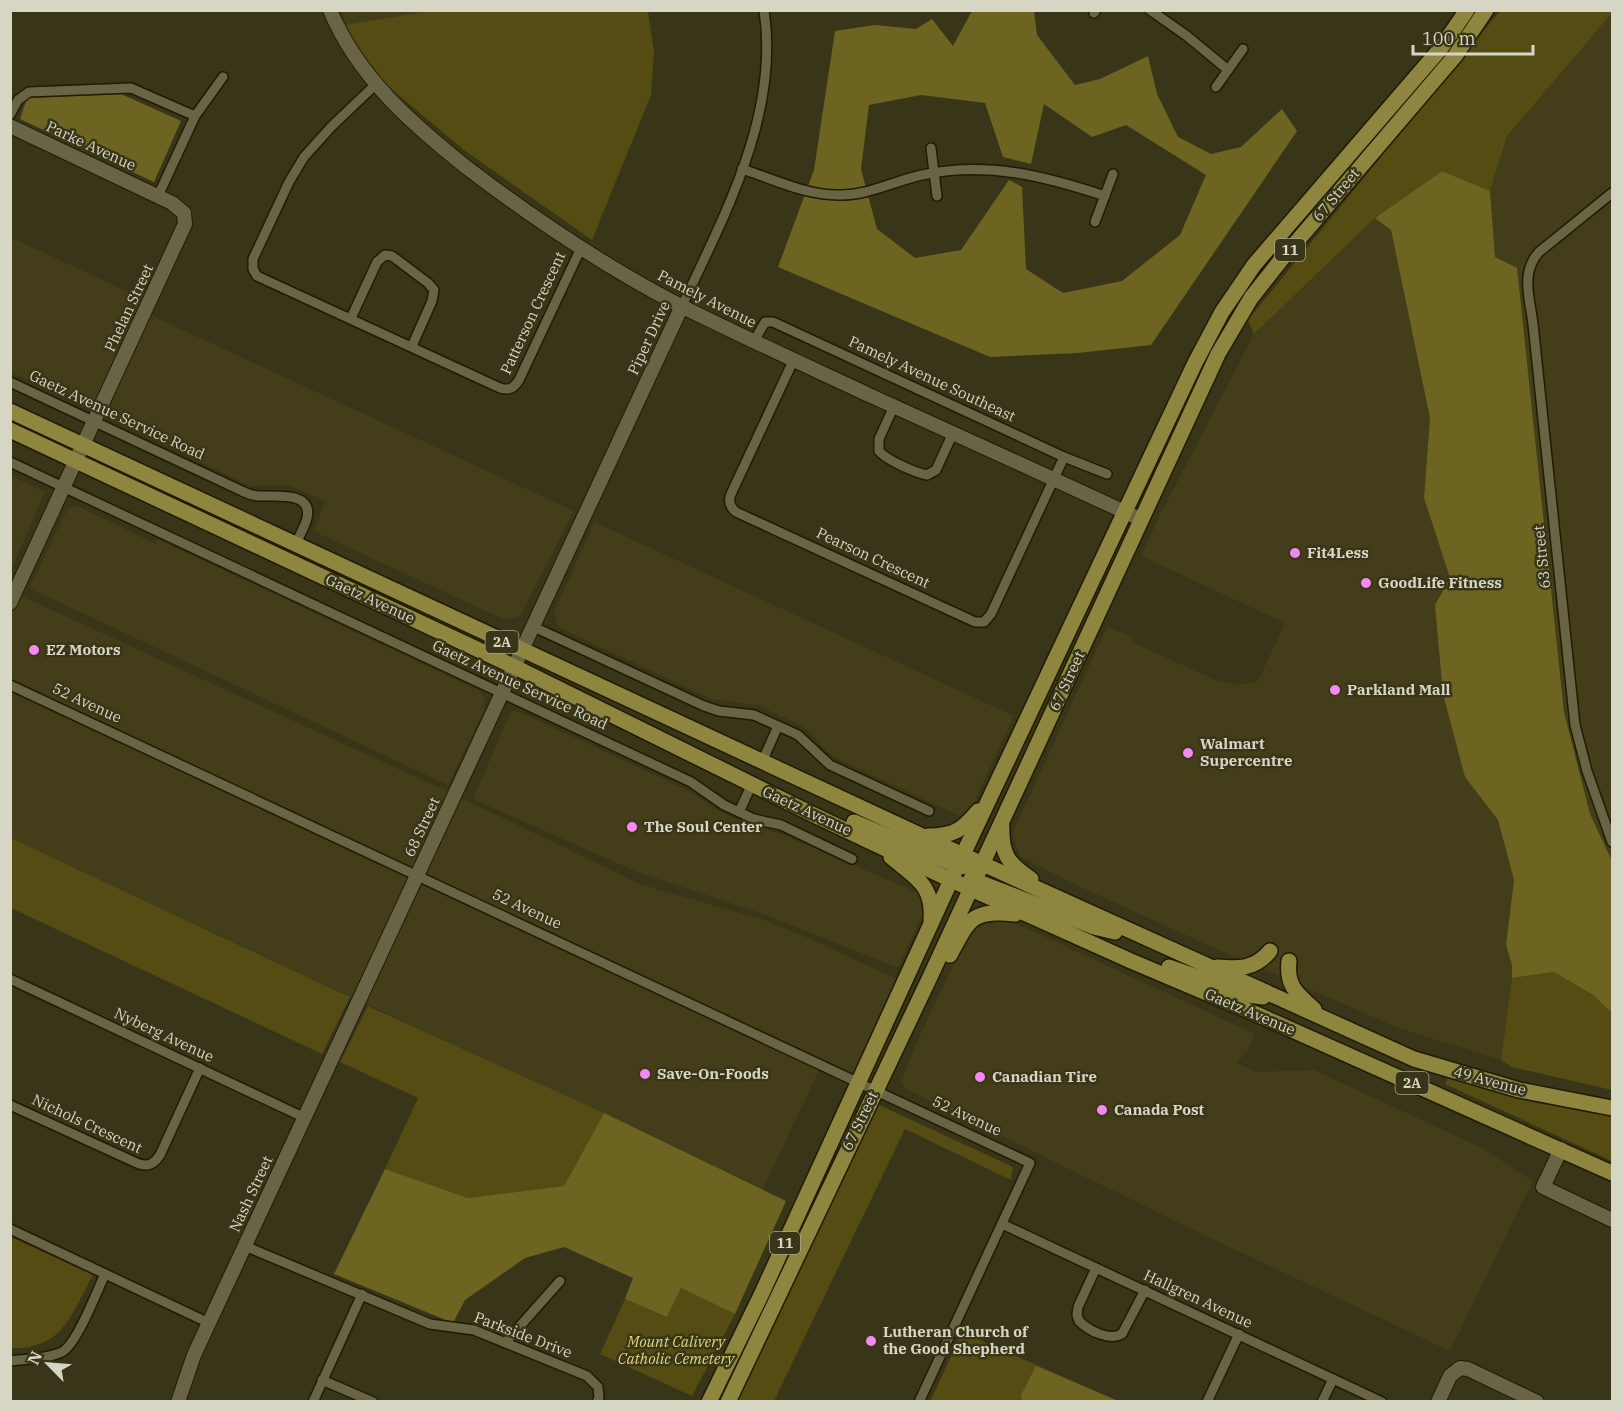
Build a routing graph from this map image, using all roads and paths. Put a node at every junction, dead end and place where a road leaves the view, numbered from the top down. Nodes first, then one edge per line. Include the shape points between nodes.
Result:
1 (330, 10) edge
2 (764, 10) edge
3 (1150, 10) edge
4 (1467, 10) edge
5 (1486, 10) edge
6 (1243, 49) dead end
7 (1228, 70) junction
8 (222, 77) dead end
9 (375, 85) junction
10 (1216, 87) dead end
11 (10, 115) edge
12 (195, 116) junction
13 (10, 126) edge
14 (931, 148) dead end
15 (742, 169) junction
16 (934, 172) junction
17 (1113, 174) dead end
18 (1612, 193) edge
19 (158, 196) junction
20 (937, 196) dead end
21 (1105, 196) junction
22 (1095, 222) dead end
23 (581, 248) junction
24 (682, 306) junction
25 (351, 318) junction
26 (754, 341) junction
27 (412, 346) junction
28 (794, 359) junction
29 (10, 382) edge
30 (894, 406) junction
31 (10, 411) edge
32 (95, 421) junction
33 (10, 430) edge
34 (953, 433) junction
35 (84, 445) junction
36 (1064, 457) junction
37 (77, 460) junction
38 (10, 462) edge
39 (1107, 474) dead end
40 (1054, 480) junction
41 (64, 488) junction
42 (1126, 512) junction
43 (1140, 519) junction
44 (296, 544) junction
45 (10, 603) edge
46 (534, 627) junction
47 (1066, 639) junction
48 (522, 651) junction
49 (515, 667) junction
50 (10, 685) edge
51 (502, 694) junction
52 (778, 726) junction
53 (1023, 729) junction
54 (1042, 733) junction
55 (762, 762) junction
56 (752, 784) junction
57 (1016, 789) junction
58 (992, 795) junction
59 (928, 811) dead end
60 (739, 812) junction
61 (814, 815) junction
62 (1002, 820) junction
63 (922, 836) junction
64 (870, 840) junction
65 (1612, 842) edge
66 (852, 859) dead end
67 (982, 864) junction
68 (958, 867) junction
69 (417, 876) junction
70 (972, 884) junction
71 (1064, 901) junction
72 (1027, 915) junction
73 (930, 927) junction
74 (1147, 940) junction
75 (1270, 951) dead end
76 (1131, 961) junction
77 (1289, 961) dead end
78 (1205, 966) junction
79 (930, 976) junction
80 (10, 979) edge
81 (1273, 996) junction
82 (359, 1001) joint
83 (1326, 1019) junction
84 (200, 1068) junction
85 (859, 1083) junction
86 (875, 1090) junction
87 (10, 1105) edge
88 (1612, 1108) edge
89 (305, 1118) junction
90 (1561, 1149) junction
91 (1612, 1173) edge
92 (1612, 1220) edge
93 (1002, 1224) junction
94 (10, 1229) edge
95 (245, 1246) junction
96 (1096, 1268) junction
97 (105, 1274) junction
98 (560, 1281) dead end
99 (1145, 1290) junction
100 (362, 1294) junction
101 (209, 1323) junction
102 (1239, 1334) junction
103 (505, 1343) junction
104 (10, 1361) edge
105 (1333, 1379) junction
106 (322, 1380) junction
107 (178, 1401) edge
108 (313, 1401) edge
109 (373, 1401) edge
110 (597, 1401) edge
111 (710, 1401) edge
112 (728, 1401) edge
113 (919, 1401) edge
114 (1207, 1401) edge
115 (1322, 1401) edge
116 (1382, 1401) edge
117 (1438, 1401) edge
118 (1537, 1401) edge

1 - 9 street, Pamely Avenue via 344,40
2 - 15 street, Piper Drive via 764,82
3 - 7 street
4 - 42 main road, 67 Street / 11 via 1441,48 1254,265 1222,312
5 - 43 main road, 67 Street / 11 via 1455,56 1251,298 1218,354
6 - 7 street
7 - 10 street
8 - 12 street
9 - 23 street, Pamely Avenue via 464,164
9 - 25 street, Patterson Crescent via 304,157 252,266 257,276
11 - 12 street via 18,100 29,92 126,88 144,92
12 - 19 street
13 - 19 street, Parke Avenue
14 - 16 street
15 - 16 street via 809,191 836,195 861,193
15 - 24 street, Piper Drive
16 - 20 street
16 - 21 street via 983,169 1023,173
17 - 21 street
18 - 65 street, 63 Street via 1539,252 1529,265 1527,279 1575,725
19 - 32 street, Phelan Street via 181,209 185,224
21 - 22 street
23 - 24 street, Pamely Avenue
23 - 27 street, Patterson Crescent via 519,381 511,389 500,388
24 - 26 street, Pamely Avenue
24 - 46 street, Piper Drive
25 - 27 street, Patterson Crescent
25 - 27 street via 380,258 395,258 434,290
26 - 28 street, Pamely Avenue
26 - 36 street, Pamely Avenue Southeast via 765,322 773,322
28 - 30 street, Pamely Avenue
28 - 40 street, Pearson Crescent via 729,497 736,512 975,622 984,622
29 - 32 street, Gaetz Avenue Service Road
30 - 34 street, Pamely Avenue
30 - 34 street via 879,439 879,451 920,473 927,475 936,470
31 - 35 main road, Gaetz Avenue / 2A
32 - 35 street, Phelan Street
32 - 44 street, Gaetz Avenue Service Road via 248,494 294,497 308,513
33 - 37 main road, Gaetz Avenue / 2A
34 - 40 street, Pamely Avenue
35 - 37 street, Phelan Street
35 - 44 main road, Gaetz Avenue / 2A
36 - 39 street, Pamely Avenue Southeast
36 - 40 street, Pearson Crescent
37 - 41 street, Phelan Street
37 - 49 main road, Gaetz Avenue / 2A
38 - 41 street, Gaetz Avenue Service Road
40 - 42 street, Pamely Avenue
41 - 45 street, Phelan Street
41 - 51 street, Gaetz Avenue Service Road
42 - 43 street, Pamely Avenue
42 - 47 main road, 67 Street / 11
43 - 54 main road, 67 Street / 11
44 - 48 main road, Gaetz Avenue / 2A
46 - 48 street, Piper Drive
46 - 52 street via 704,706 754,715
47 - 53 main road, 67 Street / 11
47 - 54 main road via 1061,666 1039,716 1038,728
48 - 49 street, Piper Drive
48 - 55 main road, Gaetz Avenue / 2A
49 - 51 street, 68 Street
49 - 56 main road, Gaetz Avenue / 2A
50 - 69 street, 52 Avenue
51 - 60 street, Gaetz Avenue Service Road via 691,782
51 - 69 street, 68 Street
52 - 55 street
52 - 59 street via 803,738 830,765
53 - 57 main road via 1028,738
53 - 58 main road, 67 Street / 11
54 - 57 main road, 67 Street / 11
55 - 63 main road, Gaetz Avenue / 2A
56 - 60 street
56 - 61 main road, Gaetz Avenue / 2A
57 - 62 main road, 67 Street / 11
58 - 63 main road via 962,829 945,836
58 - 68 main road, 67 Street / 11
60 - 66 street, Gaetz Avenue Service Road via 782,825
61 - 64 main road, Gaetz Avenue / 2A
61 - 68 main road via 840,816
62 - 67 main road, 67 Street / 11
62 - 71 main road via 1002,844 1007,858 1020,872
63 - 68 main road, Gaetz Avenue / 2A
64 - 68 main road, Gaetz Avenue / 2A
64 - 73 main road via 926,887 931,903
67 - 68 main road
67 - 70 main road, 67 Street / 11
67 - 71 main road, Gaetz Avenue / 2A
68 - 70 main road
68 - 73 main road, 67 Street / 11
69 - 82 street, 68 Street
69 - 85 street, 52 Avenue
70 - 72 main road, Gaetz Avenue / 2A
70 - 74 main road via 1094,927
70 - 79 main road, 67 Street / 11
71 - 74 main road, Gaetz Avenue / 2A
72 - 76 main road, Gaetz Avenue / 2A
72 - 79 main road via 979,915 966,926 951,955
73 - 85 main road, 67 Street / 11
74 - 78 main road, Gaetz Avenue / 2A
75 - 78 main road via 1248,967
76 - 81 main road via 1147,960 1249,996
76 - 90 main road, Gaetz Avenue / 2A
77 - 83 main road via 1288,975 1293,988
78 - 81 main road, Gaetz Avenue / 2A
79 - 86 main road, 67 Street / 11
80 - 84 street, Nyberg Avenue
81 - 83 main road, 49 Avenue / 2A
82 - 89 street, Nash Street
83 - 88 main road, 49 Avenue / 2A via 1450,1071 1519,1090
84 - 87 street, Nichols Crescent via 160,1155 147,1166
84 - 89 street, Nyberg Avenue
85 - 86 street, 52 Avenue
85 - 111 main road, 67 Street / 11
86 - 93 street, 52 Avenue via 1030,1163
86 - 112 main road, 67 Street / 11
89 - 95 street, Nash Street
90 - 91 main road, Gaetz Avenue / 2A
90 - 92 street via 1544,1187
93 - 96 street, Hallgren Avenue
93 - 113 street
94 - 97 street
95 - 100 street, Parkside Drive
95 - 101 street, Nash Street
96 - 99 street, Hallgren Avenue
96 - 99 street via 1077,1311 1079,1321 1086,1327 1111,1337 1122,1334
97 - 101 street
97 - 104 street via 68,1347 54,1354
98 - 103 street
99 - 102 street, Hallgren Avenue
100 - 103 street, Parkside Drive via 430,1324 474,1330
100 - 106 street
101 - 107 street, Nash Street
102 - 105 street, Hallgren Avenue
102 - 114 street
103 - 110 street, Parkside Drive via 587,1376 598,1387
105 - 115 street
105 - 116 street, Hallgren Avenue
106 - 108 street
106 - 109 street
117 - 118 street via 1448,1379 1460,1368

